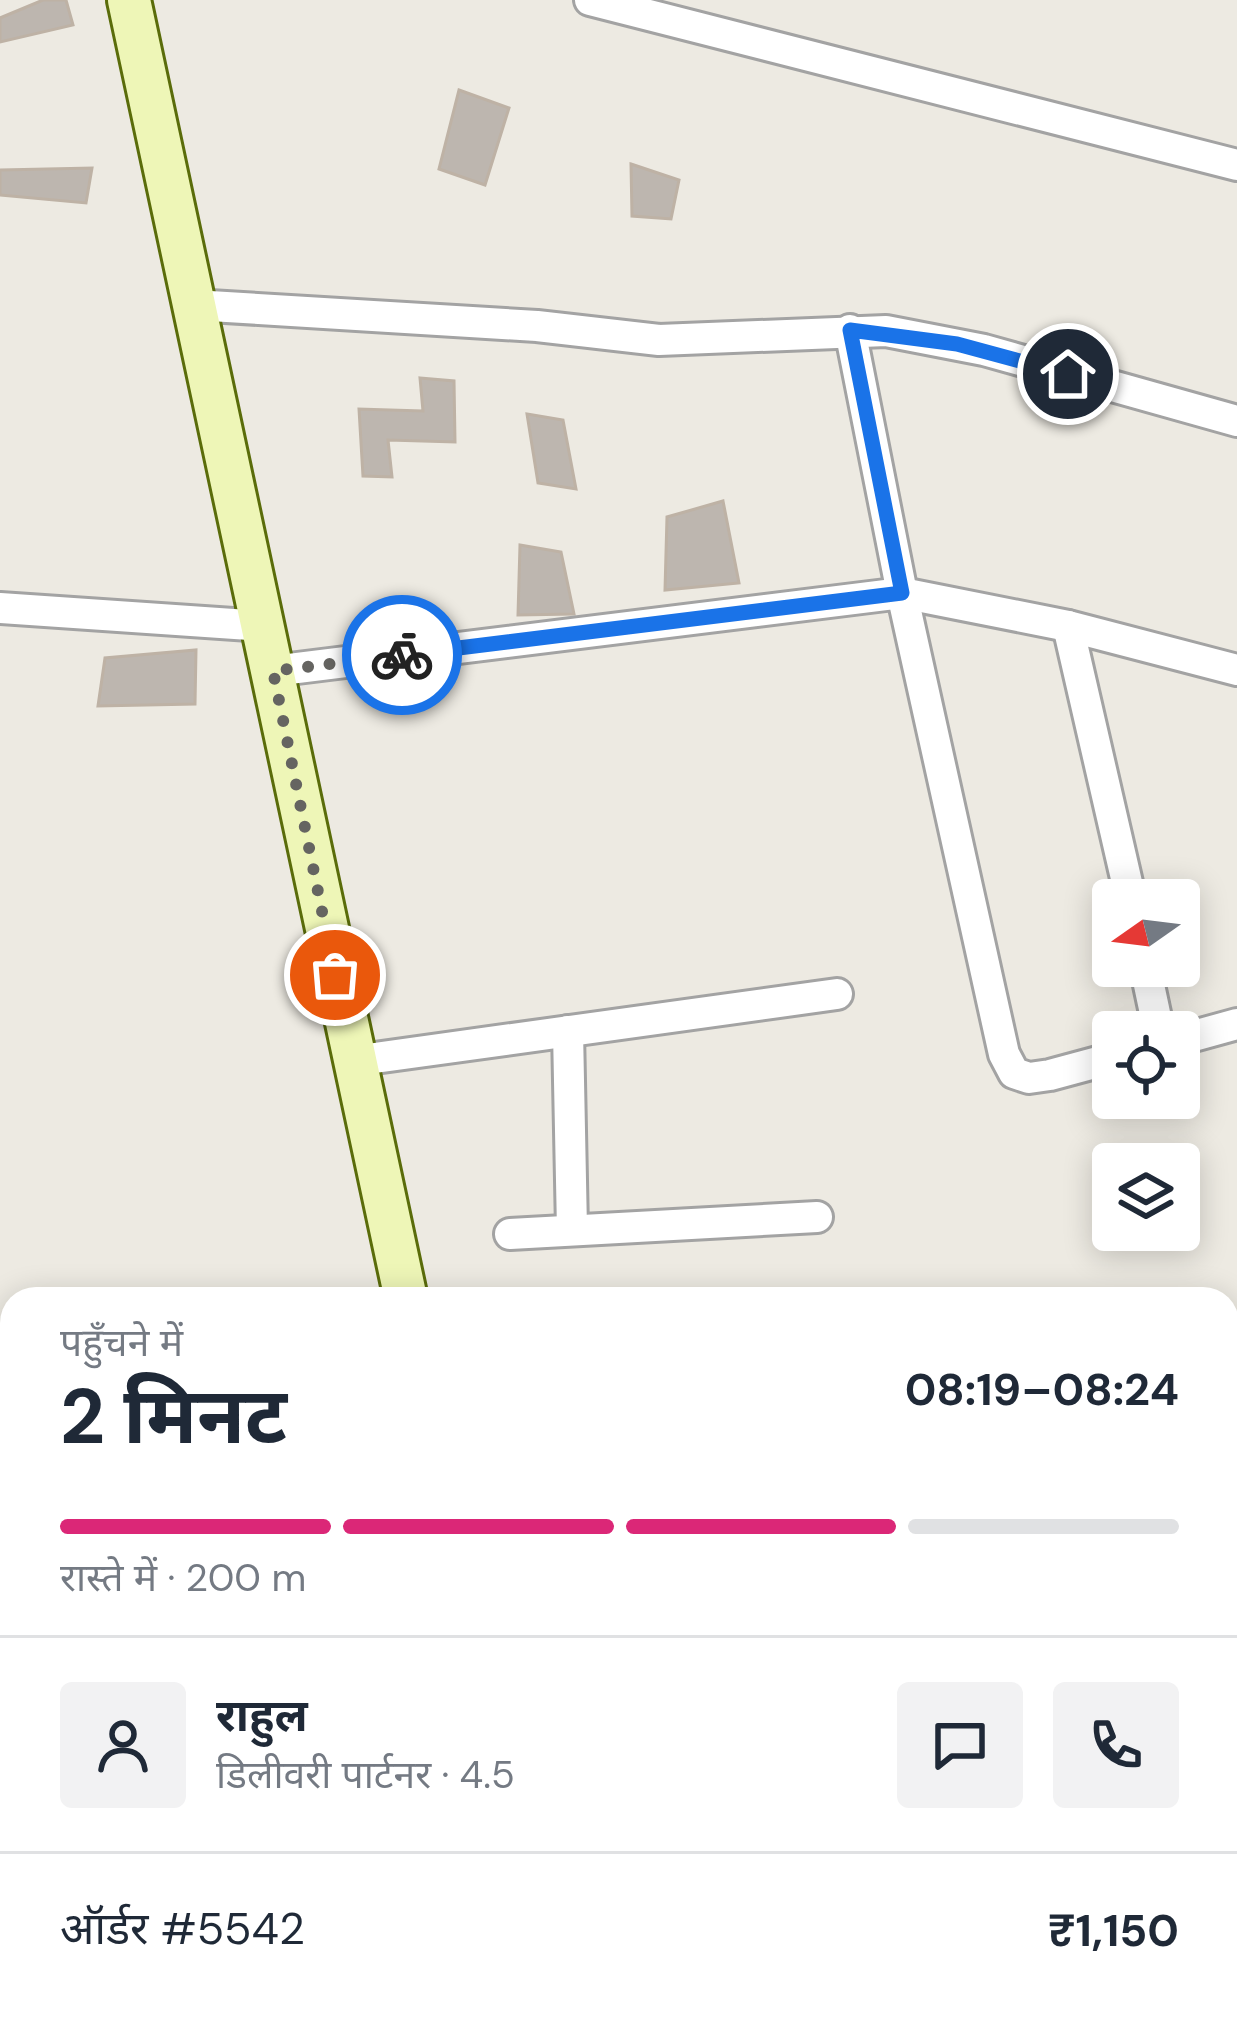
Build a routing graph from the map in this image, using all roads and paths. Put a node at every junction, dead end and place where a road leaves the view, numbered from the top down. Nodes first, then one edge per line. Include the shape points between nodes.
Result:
1 (128, 0) edge
2 (590, 0) edge
3 (1237, 165) edge
4 (193, 305) junction
5 (850, 330) junction
6 (1237, 421) edge
7 (902, 593) junction
8 (0, 608) edge
9 (264, 626) junction
10 (1068, 626) junction
11 (1237, 670) edge
12 (273, 671) junction
13 (1126, 879) edge
14 (837, 994) dead end
15 (1237, 1024) edge
16 (568, 1031) junction
17 (1200, 1034) edge
18 (352, 1061) junction
19 (1092, 1063) edge
20 (818, 1217) dead end
21 (572, 1230) junction
22 (510, 1234) dead end
23 (403, 1287) edge

1 - 4 street
2 - 3 street
4 - 5 street via 659,340
4 - 9 street
5 - 6 street via 983,350
5 - 7 street
7 - 10 street
7 - 12 street
7 - 19 street via 1004,1054 1014,1073 1029,1078
8 - 9 street
9 - 12 street
10 - 11 street
10 - 13 street
12 - 18 street
14 - 16 street
15 - 17 street
16 - 18 street
16 - 21 street
18 - 23 street
20 - 21 street
21 - 22 street

